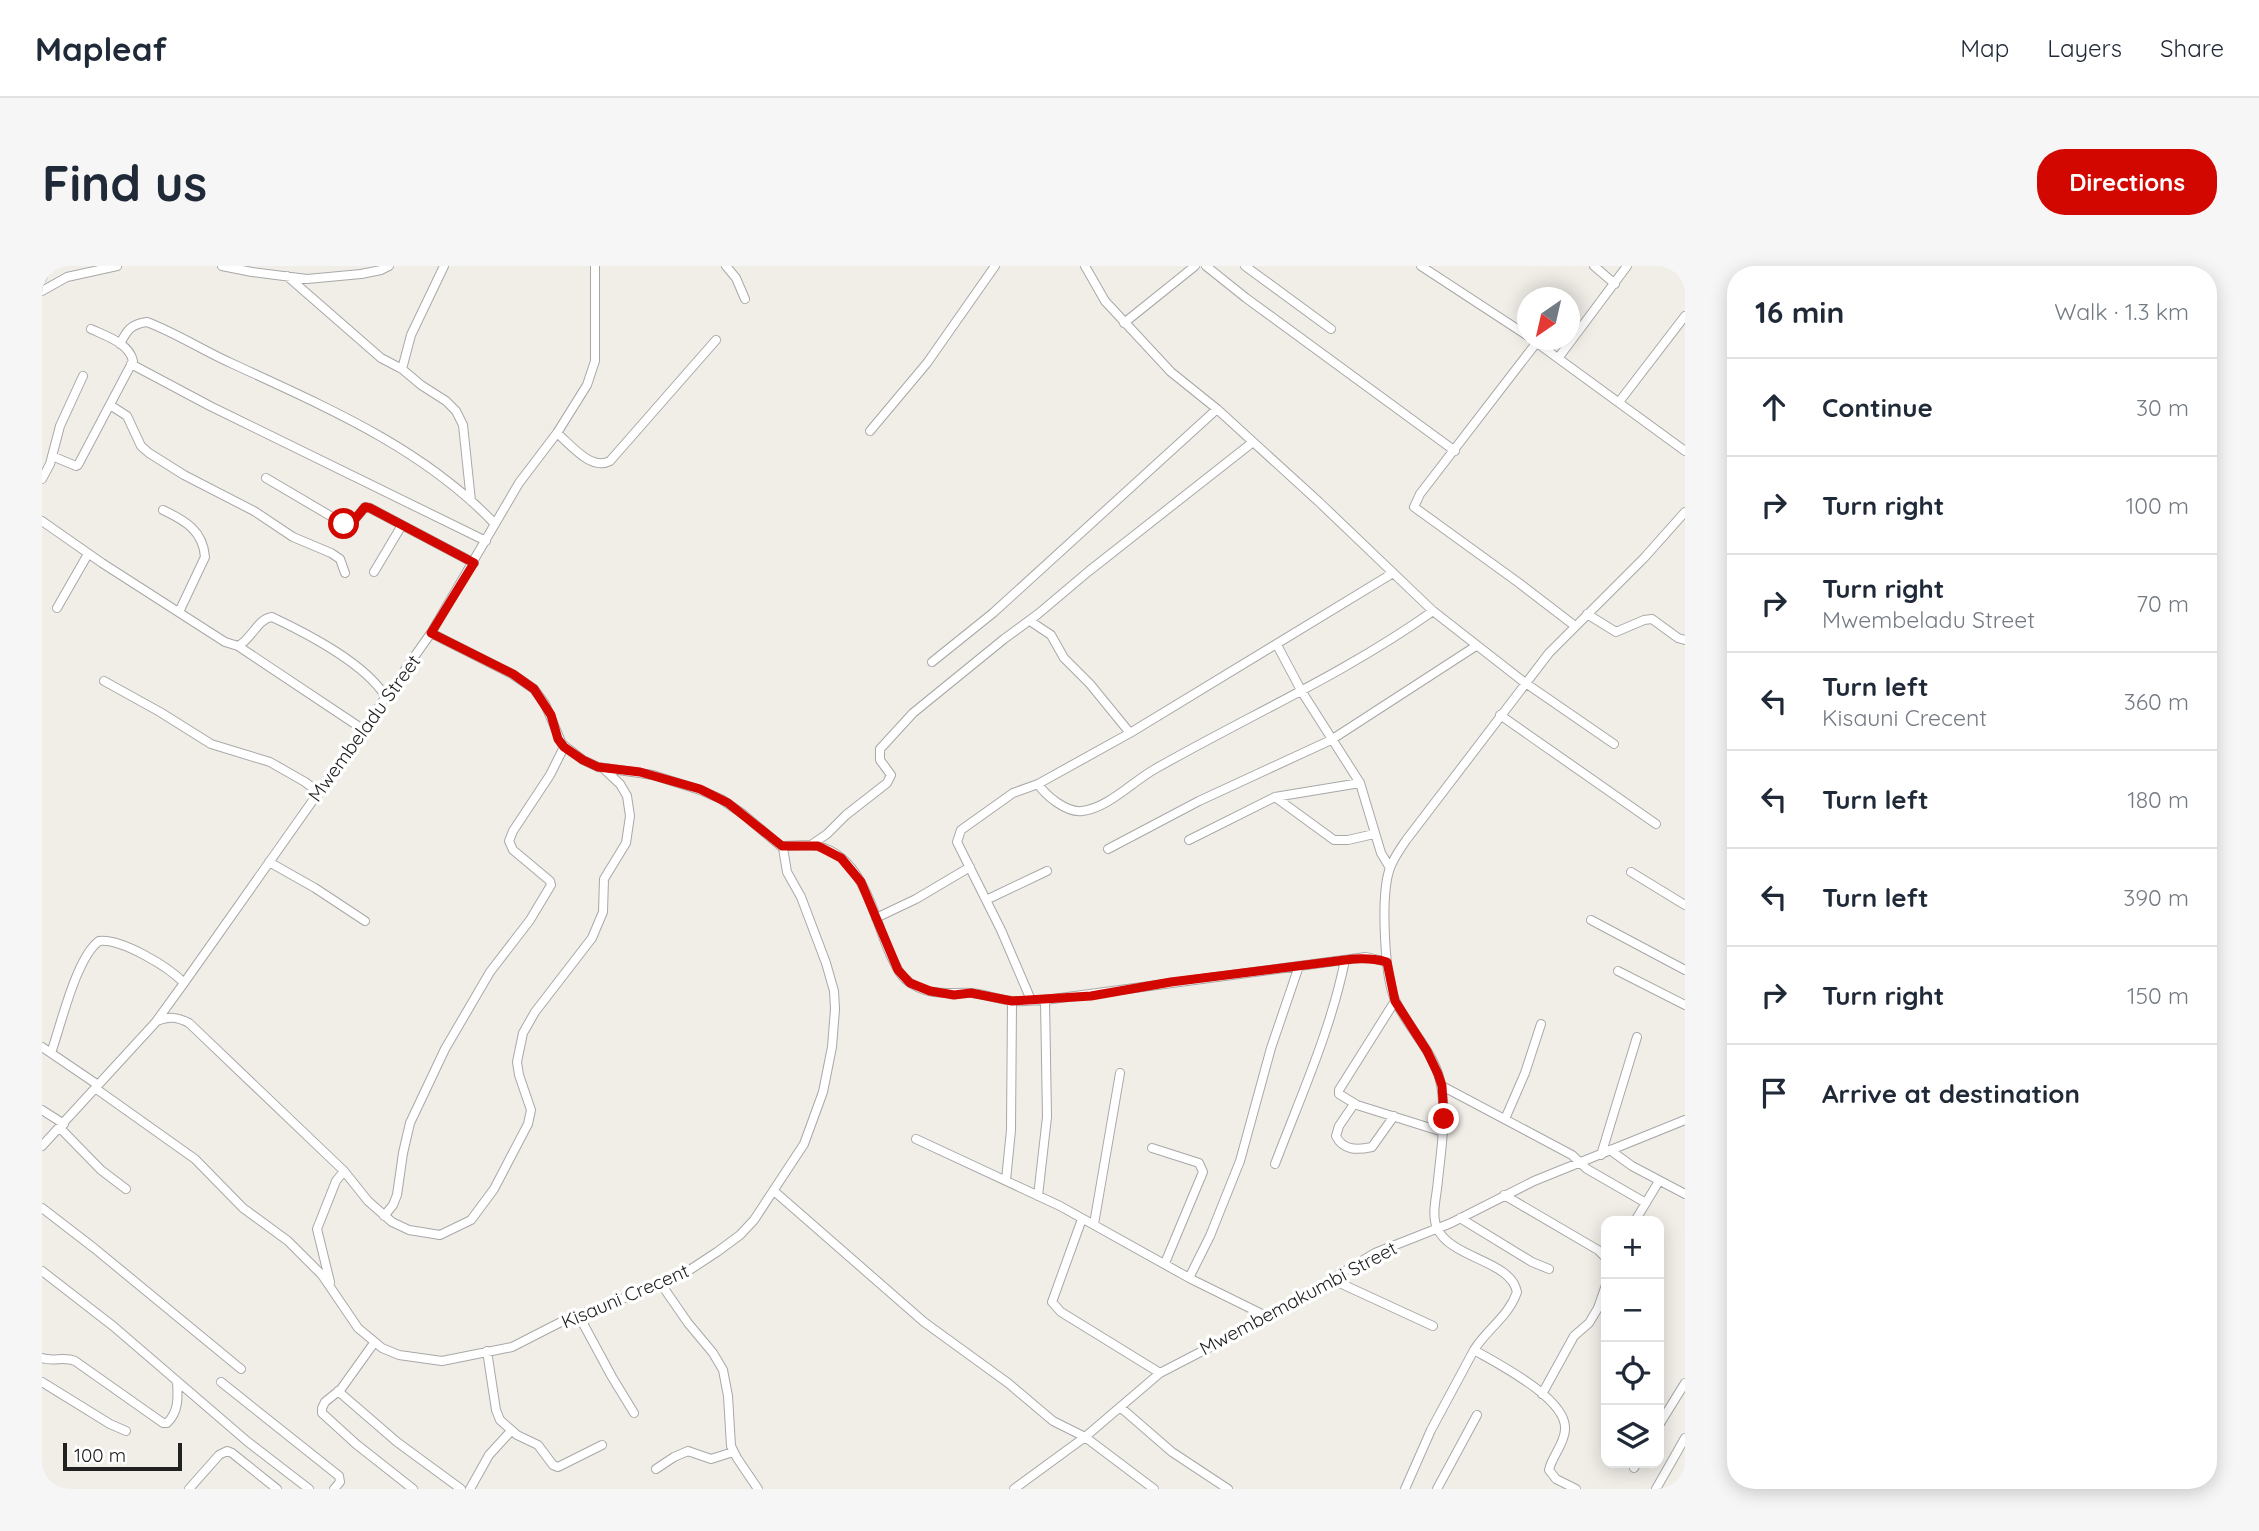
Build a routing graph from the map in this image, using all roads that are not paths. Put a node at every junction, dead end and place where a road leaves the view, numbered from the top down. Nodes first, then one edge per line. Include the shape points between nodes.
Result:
1 (47, 266) edge
2 (117, 266) edge
3 (222, 266) edge
4 (389, 266) edge
5 (444, 266) edge
6 (595, 266) edge
7 (726, 266) edge
8 (995, 266) edge
9 (1085, 266) edge
10 (1195, 266) edge
11 (1206, 266) edge
12 (1245, 266) edge
13 (1421, 266) edge
14 (1594, 266) edge
15 (1627, 266) edge
16 (287, 276) junction
17 (42, 278) edge
18 (1615, 284) junction
19 (42, 291) edge
20 (745, 299) dead end
21 (1685, 316) edge
22 (1124, 323) junction
23 (91, 329) dead end
24 (1331, 329) dead end
25 (1517, 329) edge
26 (716, 340) dead end
27 (120, 344) junction
28 (1528, 350) edge
29 (1548, 350) edge
30 (1559, 357) junction
31 (131, 364) junction
32 (402, 369) junction
33 (83, 376) dead end
34 (1619, 402) junction
35 (110, 405) junction
36 (1217, 410) junction
37 (870, 431) dead end
38 (557, 433) junction
39 (1685, 438) edge
40 (1254, 442) junction
41 (1682, 449) edge
42 (1455, 451) junction
43 (52, 456) junction
44 (43, 475) edge
45 (266, 478) dead end
46 (471, 501) junction
47 (163, 510) dead end
48 (1685, 512) edge
49 (42, 521) edge
50 (495, 524) junction
51 (402, 525) junction
52 (486, 541) junction
53 (88, 554) junction
54 (474, 563) junction
55 (374, 572) dead end
56 (345, 573) dead end
57 (1393, 573) junction
58 (57, 608) dead end
59 (1433, 611) junction
60 (179, 612) junction
61 (1587, 614) junction
62 (1030, 621) junction
63 (1575, 626) junction
64 (431, 633) junction
65 (1685, 640) edge
66 (1277, 645) junction
67 (238, 646) junction
68 (1476, 646) junction
69 (932, 662) dead end
70 (104, 681) dead end
71 (1524, 682) junction
72 (1302, 692) junction
73 (387, 699) junction
74 (1500, 715) junction
75 (364, 730) junction
76 (1130, 733) junction
77 (1331, 740) junction
78 (1614, 744) dead end
79 (564, 747) junction
80 (603, 768) junction
81 (1360, 783) junction
82 (1038, 784) junction
83 (318, 792) junction
84 (1275, 797) junction
85 (1656, 824) dead end
86 (1374, 834) junction
87 (1189, 840) dead end
88 (811, 845) junction
89 (782, 846) junction
90 (1108, 849) dead end
91 (269, 862) junction
92 (970, 867) junction
93 (1390, 868) junction
94 (1047, 871) dead end
95 (1631, 872) dead end
96 (986, 900) junction
97 (1685, 905) edge
98 (876, 918) junction
99 (1591, 920) dead end
100 (365, 921) dead end
101 (1345, 960) junction
102 (1387, 962) junction
103 (1299, 966) junction
104 (1685, 970) edge
105 (1618, 971) dead end
106 (184, 983) junction
107 (1031, 1000) junction
108 (1045, 1000) junction
109 (1012, 1001) junction
110 (1395, 1001) junction
111 (1685, 1004) edge
112 (155, 1023) junction
113 (1541, 1024) dead end
114 (1637, 1037) dead end
115 (42, 1047) edge
116 (51, 1053) junction
117 (1121, 1073) dead end
118 (97, 1086) junction
119 (1442, 1086) junction
120 (1354, 1104) junction
121 (42, 1110) edge
122 (1394, 1116) junction
123 (1505, 1119) junction
124 (1685, 1119) edge
125 (62, 1126) junction
126 (1443, 1132) junction
127 (916, 1139) dead end
128 (42, 1146) edge
129 (1152, 1149) dead end
130 (1611, 1150) junction
131 (1601, 1155) junction
132 (1275, 1164) dead end
133 (1580, 1164) junction
134 (344, 1171) junction
135 (1006, 1180) junction
136 (1659, 1181) junction
137 (126, 1189) dead end
138 (774, 1191) junction
139 (1685, 1194) edge
140 (1504, 1195) junction
141 (1038, 1196) junction
142 (1646, 1203) junction
143 (42, 1208) edge
144 (384, 1216) junction
145 (1638, 1216) edge
146 (1082, 1219) junction
147 (1460, 1219) junction
148 (1094, 1224) junction
149 (1437, 1229) junction
150 (1601, 1253) edge
151 (1165, 1263) junction
152 (1549, 1269) dead end
153 (42, 1271) edge
154 (1189, 1278) junction
155 (1331, 1279) junction
156 (661, 1284) junction
157 (331, 1289) junction
158 (1601, 1299) edge
159 (579, 1316) junction
160 (1268, 1317) junction
161 (1433, 1326) dead end
162 (374, 1343) junction
163 (1474, 1350) junction
164 (487, 1352) junction
165 (42, 1358) edge
166 (241, 1369) dead end
167 (1160, 1373) junction
168 (177, 1381) junction
169 (42, 1382) edge
170 (221, 1382) dead end
171 (1685, 1383) edge
172 (338, 1391) junction
173 (1542, 1394) junction
174 (1120, 1406) junction
175 (634, 1413) dead end
176 (1477, 1415) dead end
177 (1664, 1417) edge
178 (126, 1431) dead end
179 (511, 1431) junction
180 (1085, 1437) junction
181 (1685, 1438) edge
182 (602, 1445) dead end
183 (733, 1452) junction
184 (656, 1469) dead end
185 (1560, 1485) edge
186 (755, 1488) edge
187 (189, 1489) edge
188 (277, 1489) edge
189 (309, 1489) edge
190 (334, 1489) edge
191 (414, 1489) edge
192 (461, 1489) edge
193 (470, 1489) edge
194 (1014, 1489) edge
195 (1154, 1489) edge
196 (1228, 1489) edge
197 (1405, 1489) edge
198 (1437, 1489) edge
199 (1576, 1489) edge
200 (1656, 1489) edge

1 - 17 street
2 - 19 street via 67,277
3 - 16 street
4 - 16 street via 348,275
5 - 32 street via 411,335
6 - 38 street, Mwembeladu Street via 592,374
7 - 20 street
8 - 37 street via 927,363
9 - 22 street
10 - 22 street
11 - 42 street
12 - 24 street
13 - 25 street
14 - 18 street
15 - 18 street
16 - 32 street via 381,358
18 - 30 street
21 - 34 street
22 - 36 street via 1171,372
23 - 27 street
26 - 38 street via 610,461 592,462
27 - 31 street via 132,355
27 - 46 street via 135,323 156,326 330,409 411,454
28 - 42 street
29 - 30 street
30 - 34 street
31 - 35 street
31 - 52 street
32 - 46 street via 460,416
33 - 43 street
34 - 41 street
35 - 43 street via 78,465
35 - 56 street via 127,416 149,453 293,537 331,553 340,559
36 - 40 street
36 - 69 street
38 - 50 street, Mwembeladu Street
39 - 41 street
40 - 57 street
40 - 62 street
42 - 63 street via 1414,507
43 - 44 street
45 - 51 street via 344,524 354,523 365,507
46 - 50 street
47 - 60 street via 193,527 204,549 205,557
48 - 61 street
49 - 53 street
50 - 52 street, Mwembeladu Street
51 - 54 street
51 - 55 street
52 - 54 street, Mwembeladu Street
53 - 58 street
53 - 60 street
54 - 64 street, Mwembeladu Street
57 - 59 street
57 - 66 street
59 - 68 street
59 - 72 street
60 - 67 street
61 - 63 street
61 - 65 street via 1616,632 1653,620
62 - 76 street via 1051,635 1064,658
62 - 88 street via 895,730 879,755 891,772 890,781
63 - 71 street
64 - 73 street, Mwembeladu Street
64 - 79 street via 534,689
66 - 72 street
66 - 76 street
67 - 73 street via 263,619 272,617 358,666
67 - 75 street
68 - 71 street
68 - 77 street
70 - 83 street via 211,744 270,762
71 - 74 street
71 - 78 street
72 - 77 street
72 - 82 street via 1158,767 1091,810 1071,810
73 - 75 street, Mwembeladu Street
74 - 85 street
74 - 93 street
75 - 83 street, Mwembeladu Street
76 - 82 street
77 - 81 street
77 - 90 street
79 - 80 street
79 - 144 street via 509,841 551,885 490,972 445,1049 410,1123 397,1195
80 - 89 street via 653,775 700,789 728,803
80 - 144 street via 627,796 629,832 602,885 603,912 592,938 523,1033 517,1062 531,1110 528,1124 494,1189 471,1220 440,1235 409,1230
81 - 84 street
81 - 86 street
82 - 92 street via 1013,793 961,830 957,842
83 - 91 street, Mwembeladu Street
84 - 86 street via 1334,840
84 - 87 street
86 - 93 street
88 - 89 street
88 - 98 street via 848,865 861,882
89 - 138 street, Kisauni Crecent via 787,872 825,963 835,1009 831,1054 818,1110 804,1144
91 - 100 street
91 - 106 street, Mwembeladu Street
92 - 96 street
92 - 98 street
93 - 102 street via 1386,883
94 - 96 street
95 - 97 street
96 - 107 street
98 - 109 street via 898,970 910,983 943,994 971,993
99 - 104 street
101 - 102 street via 1366,957
101 - 103 street
101 - 132 street
102 - 110 street
103 - 108 street
103 - 154 street via 1240,1161
105 - 111 street
106 - 112 street, Mwembeladu Street
106 - 116 street via 122,945 99,941 67,999
107 - 108 street
107 - 109 street
108 - 141 street via 1047,1116
109 - 135 street
110 - 119 street via 1427,1051
110 - 120 street via 1339,1090 1341,1097
112 - 118 street, Mwembeladu Street
112 - 134 street via 168,1016 189,1023
113 - 123 street
114 - 131 street
115 - 116 street, Kisauni Crecent
116 - 118 street, Kisauni Crecent
117 - 148 street
118 - 125 street, Mwembeladu Street
118 - 157 street, Kisauni Crecent via 195,1158 233,1199 288,1241
119 - 123 street
119 - 126 street
120 - 122 street
120 - 122 street via 1336,1136 1350,1149 1372,1147
121 - 125 street
122 - 126 street
123 - 133 street via 1572,1154
124 - 130 street, Mwembemakumbi Street
125 - 128 street, Mwembeladu Street
125 - 137 street via 101,1170
126 - 149 street
127 - 135 street
129 - 151 street via 1199,1163 1203,1172
130 - 131 street, Mwembemakumbi Street
130 - 136 street
131 - 133 street, Mwembemakumbi Street
133 - 140 street, Mwembemakumbi Street
133 - 142 street
134 - 144 street
134 - 157 street via 317,1229
135 - 141 street
136 - 139 street
136 - 142 street
138 - 156 street, Kisauni Crecent via 731,1243
138 - 180 street via 915,1315 1053,1421
140 - 147 street, Mwembemakumbi Street
140 - 150 street
141 - 146 street
142 - 145 street
143 - 166 street
146 - 148 street
146 - 167 street via 1052,1302
147 - 149 street, Mwembemakumbi Street
147 - 152 street
148 - 151 street
149 - 155 street, Mwembemakumbi Street via 1375,1253
149 - 163 street via 1463,1252 1516,1284 1514,1300
151 - 154 street
153 - 168 street
154 - 160 street
155 - 160 street, Mwembemakumbi Street
155 - 161 street
156 - 159 street, Kisauni Crecent
156 - 183 street via 723,1370
157 - 162 street, Kisauni Crecent
158 - 173 street via 1589,1323 1574,1336
159 - 164 street, Kisauni Crecent via 520,1344
159 - 175 street
160 - 167 street, Mwembemakumbi Street
162 - 164 street, Kisauni Crecent via 399,1355 430,1361
162 - 172 street
163 - 173 street
163 - 197 street
164 - 179 street via 496,1410
165 - 168 street via 75,1361 163,1423 176,1411
167 - 174 street, Mwembemakumbi Street
168 - 189 street
169 - 178 street
170 - 190 street via 338,1476 340,1482
171 - 177 street
172 - 191 street via 321,1408 327,1419
172 - 192 street
173 - 185 street via 1555,1405 1566,1426 1549,1468
174 - 180 street, Mwembemakumbi Street
174 - 196 street via 1172,1451
176 - 198 street
179 - 182 street via 538,1445 558,1467
179 - 193 street via 489,1455
180 - 194 street, Mwembemakumbi Street
180 - 195 street
181 - 200 street
183 - 184 street via 711,1459 688,1451
183 - 186 street
185 - 199 street
187 - 188 street via 227,1451

